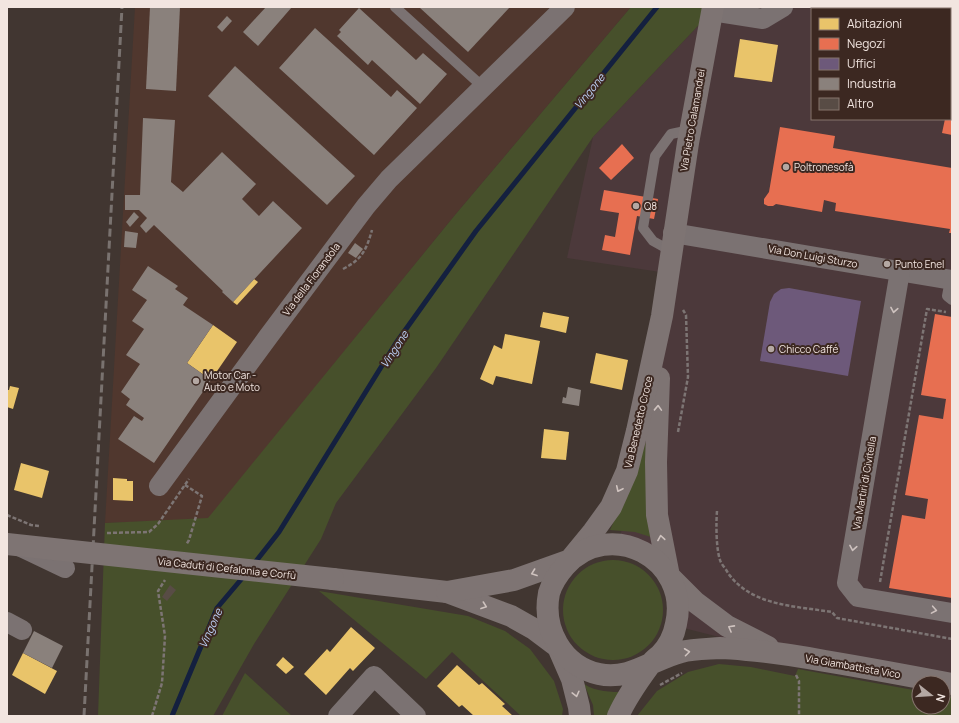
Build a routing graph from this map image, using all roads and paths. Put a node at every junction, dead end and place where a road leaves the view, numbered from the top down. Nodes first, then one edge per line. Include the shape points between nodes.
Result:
1 (395, 7) edge
2 (565, 7) edge
3 (783, 7) edge
4 (712, 9) edge
5 (483, 87) junction
6 (690, 130) junction
7 (374, 224) dead end
8 (672, 242) junction
9 (900, 271) junction
10 (337, 273) dead end
11 (951, 280) edge
12 (952, 300) edge
13 (683, 308) dead end
14 (952, 313) edge
15 (662, 316) junction
16 (677, 437) dead end
17 (185, 485) dead end
18 (159, 486) dead end
19 (717, 510) dead end
20 (7, 515) edge
21 (45, 527) dead end
22 (7, 540) edge
23 (7, 544) edge
24 (185, 546) dead end
25 (570, 560) junction
26 (65, 568) dead end
27 (669, 576) junction
28 (166, 578) dead end
29 (879, 584) dead end
30 (447, 592) junction
31 (952, 613) edge
32 (952, 639) edge
33 (558, 647) junction
34 (778, 652) junction
35 (650, 663) junction
36 (687, 671) dead end
37 (794, 671) dead end
38 (952, 684) edge
39 (659, 686) dead end
40 (152, 716) edge
41 (338, 716) edge
42 (416, 716) edge
43 (580, 716) edge
44 (618, 716) edge
45 (799, 716) edge

1 - 5 lane
2 - 5 street, Via della Fiorandola
3 - 4 street via 763,19
4 - 6 main road, Via Pietro Calamandrei
5 - 18 street, Via della Fiorandola via 366,206
6 - 8 main road, Via Pietro Calamandrei
6 - 8 lane via 671,134 655,156 646,206 643,228 653,241
7 - 10 path via 368,247 356,262
8 - 9 street, Via Don Luigi Sturzo
8 - 15 main road, Via Benedetto Croce
9 - 11 street, Via Don Luigi Sturzo
9 -> 31 street, Via Martiri di Civitella via 847,583 858,597
11 - 12 lane via 947,296
13 - 16 path via 686,315 688,377
14 - 29 path via 928,309
15 -> 25 main road, Via Benedetto Croce via 627,471 610,507
27 -> 15 main road, Via Benedetto Croce via 657,500 656,462
17 - 24 path via 202,496
19 - 32 path via 716,528 720,560 732,579 746,591 766,601 832,612 837,618
20 - 21 path via 31,525
22 - 26 street
23 - 30 main road, Via Caduti di Cefalonia e Corfù, bridge
25 - 27 main road, Via Benedetto Croce via 590,548 619,544 646,553 659,563
25 -> 30 main road, Via Caduti di Cefalonia e Corfù via 514,580
25 - 33 main road, Via Benedetto Croce via 558,574 550,592 547,611 550,630
34 -> 27 main road, Via Giambattista Vico via 727,626 695,602
27 - 35 main road, Via Benedetto Croce via 678,600 676,626 671,640 662,653
28 - 40 path via 158,591 165,636 162,683
30 -> 33 main road, Via Caduti di Cefalonia e Corfù via 511,616
33 - 35 main road, Via Benedetto Croce via 570,660 584,669 600,674 635,672
33 -> 43 main road, Via Benedetto Croce via 572,679
35 -> 34 main road, Via Giambattista Vico via 682,652 721,648
34 - 38 main road, Via Giambattista Vico
35 - 44 main road, Via Benedetto Croce
36 - 39 path
37 - 45 path via 799,681
41 - 42 street via 374,676

